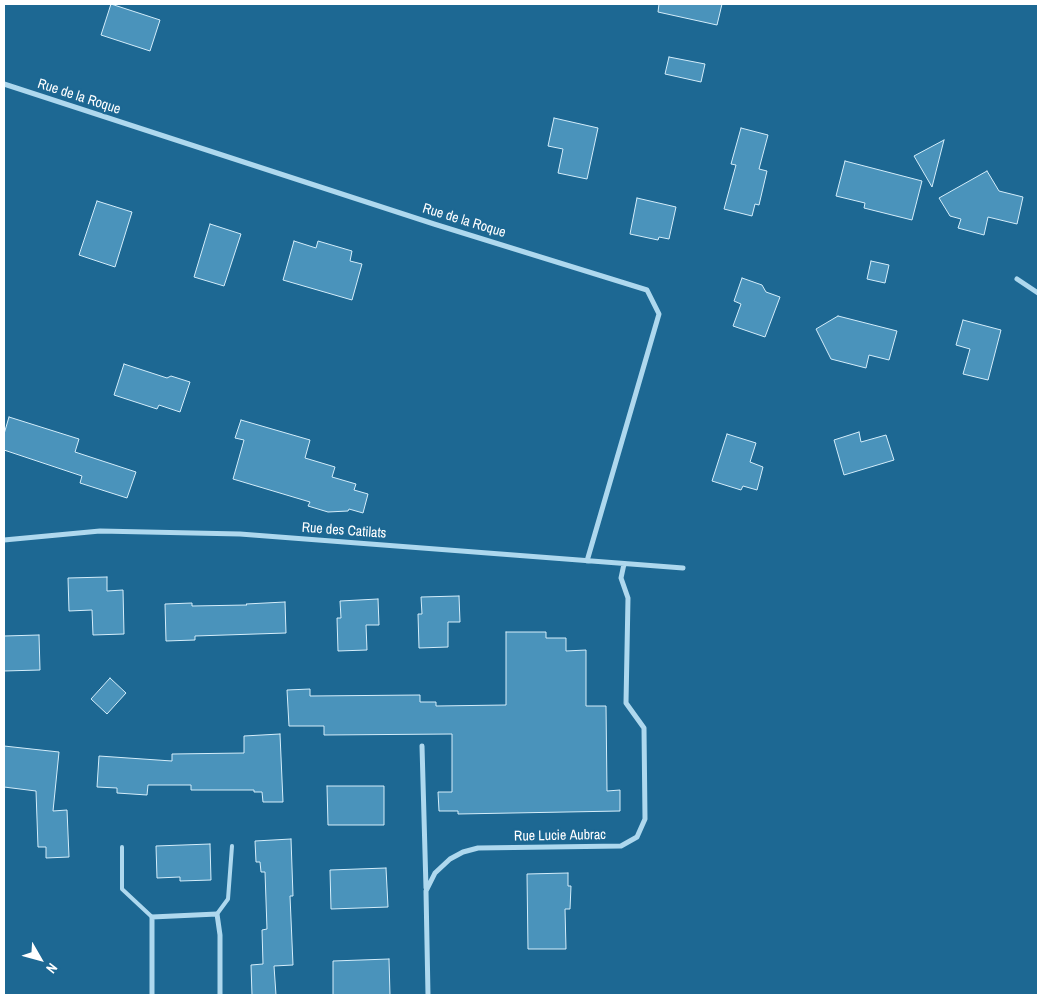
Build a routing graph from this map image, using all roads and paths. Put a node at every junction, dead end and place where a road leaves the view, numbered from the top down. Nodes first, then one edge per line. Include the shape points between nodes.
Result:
1 (4, 84) edge
2 (1017, 279) dead end
3 (1038, 293) edge
4 (4, 540) edge
5 (587, 561) junction
6 (624, 564) junction
7 (683, 568) dead end
8 (422, 746) dead end
9 (232, 846) dead end
10 (122, 847) dead end
11 (426, 891) junction
12 (217, 914) junction
13 (152, 917) junction
14 (152, 995) edge
15 (220, 995) edge
16 (428, 995) edge

1 - 5 street, Rue de la Roque via 647,290 660,314
2 - 3 street
4 - 5 street, Rue des Catilats via 100,531 240,534
5 - 6 street, Rue des Catilats
6 - 7 street, Rue des Catilats
6 - 11 street, Rue Lucie Aubrac via 621,578 628,598 626,702 644,728 645,819 637,837 622,846 478,848 462,852 435,873
8 - 11 street
9 - 12 lane via 228,899
10 - 13 lane via 122,890
11 - 16 street
12 - 13 street
12 - 15 street
13 - 14 street

